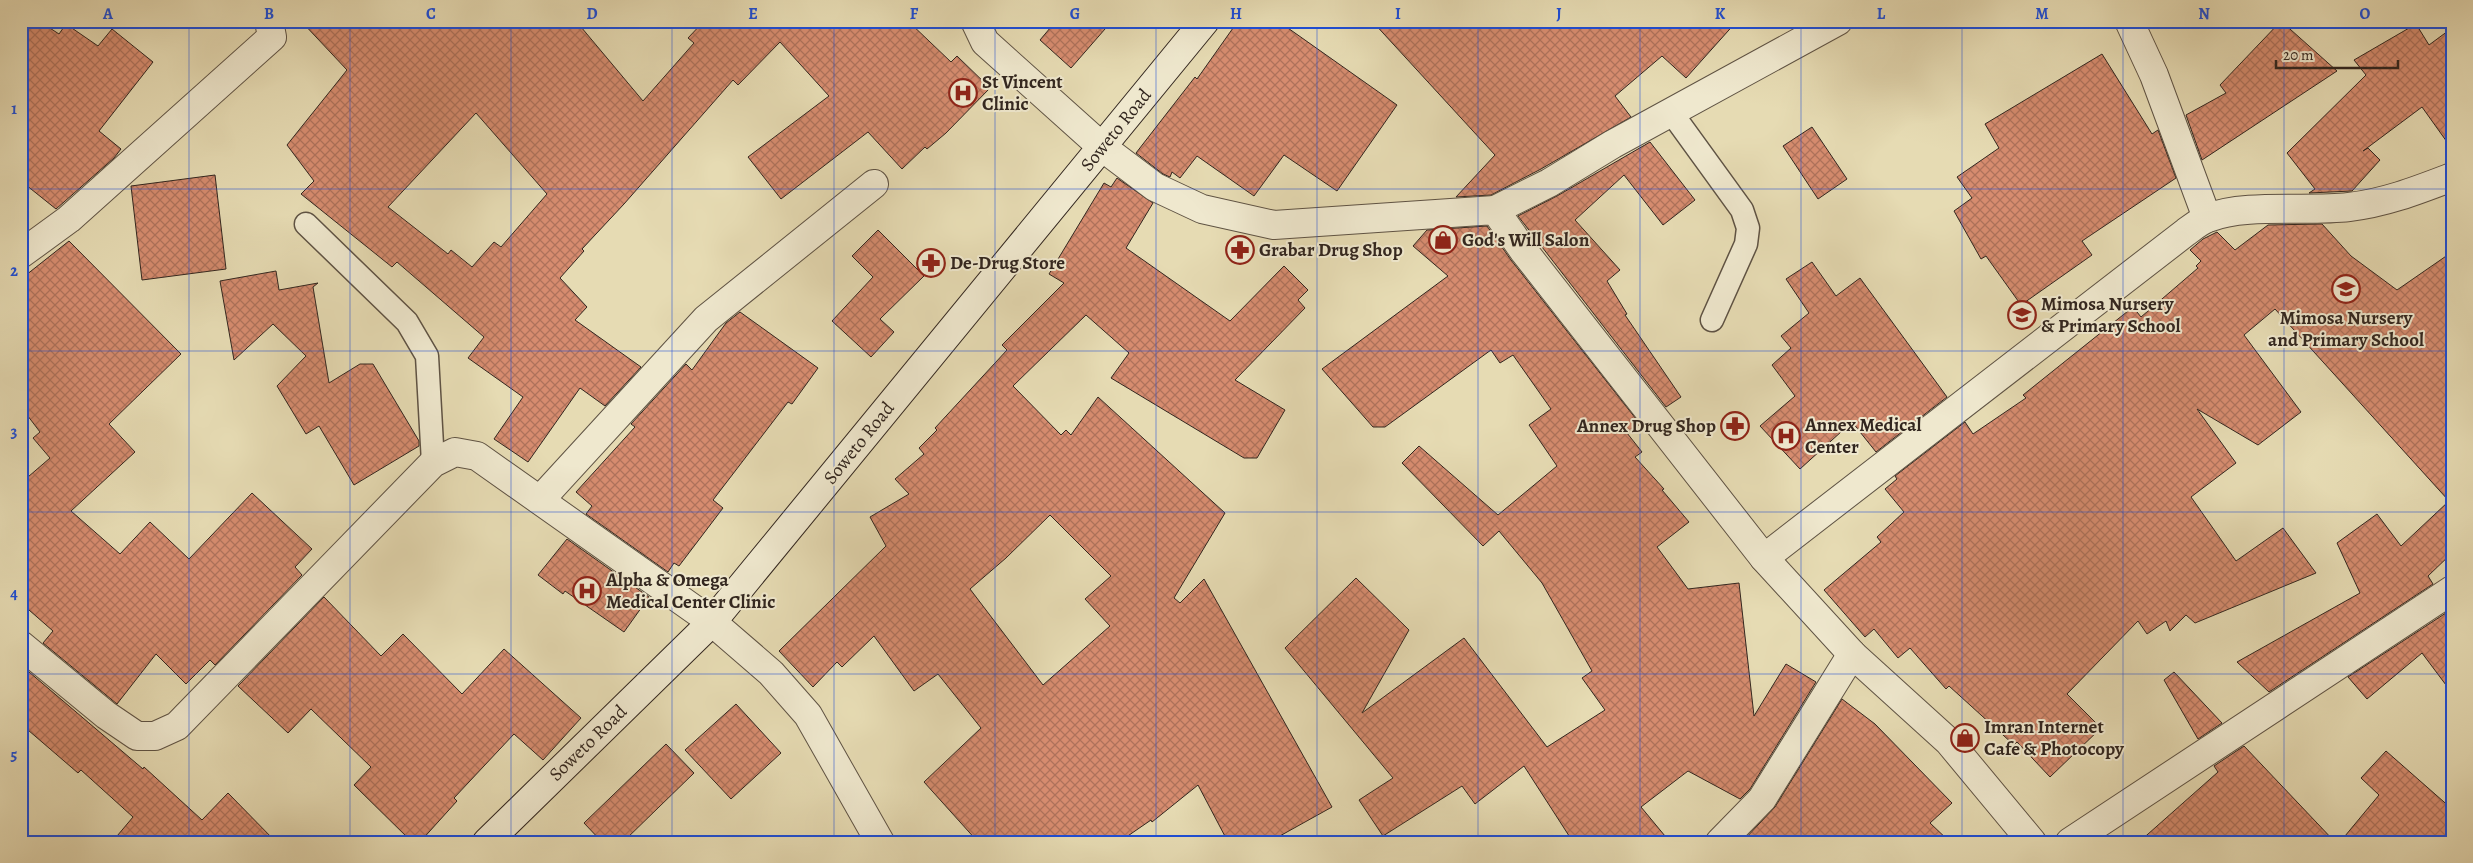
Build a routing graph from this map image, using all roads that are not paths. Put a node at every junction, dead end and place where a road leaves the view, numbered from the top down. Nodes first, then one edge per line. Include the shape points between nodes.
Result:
1 (269, 21) edge
2 (975, 21) edge
3 (1205, 21) edge
4 (1838, 21) edge
5 (2129, 21) edge
6 (1671, 112) junction
7 (1102, 147) junction
8 (2452, 177) edge
9 (874, 184) dead end
10 (1496, 210) junction
11 (2207, 218) junction
12 (306, 224) dead end
13 (21, 254) edge
14 (1712, 320) dead end
15 (433, 463) junction
16 (540, 500) junction
17 (1764, 558) junction
18 (2452, 590) edge
19 (712, 622) junction
20 (21, 645) edge
21 (1852, 654) junction
22 (487, 842) edge
23 (880, 842) edge
24 (1720, 842) edge
25 (2032, 842) edge
26 (2070, 842) edge

1 - 13 street via 272,38 70,219
2 - 7 street via 985,42
3 - 7 street, Soweto Road
4 - 6 street
5 - 11 street via 2154,75
6 - 10 street
6 - 14 lane via 1742,210 1748,228 1746,244
7 - 10 street via 1155,187 1202,209 1274,225
7 - 19 street, Soweto Road
8 - 11 street via 2388,200 2351,207 2248,210
9 - 16 street via 706,319
10 - 17 street via 1522,250
11 - 17 street
12 - 15 lane via 407,322 427,356
15 - 16 street via 455,452 478,456
15 - 20 street via 177,726 155,736 137,736 106,715
16 - 19 street
17 - 21 street
18 - 26 street
19 - 22 street, Soweto Road
19 - 23 street via 771,673 808,715
21 - 24 street via 1762,799
21 - 25 street via 1949,742

